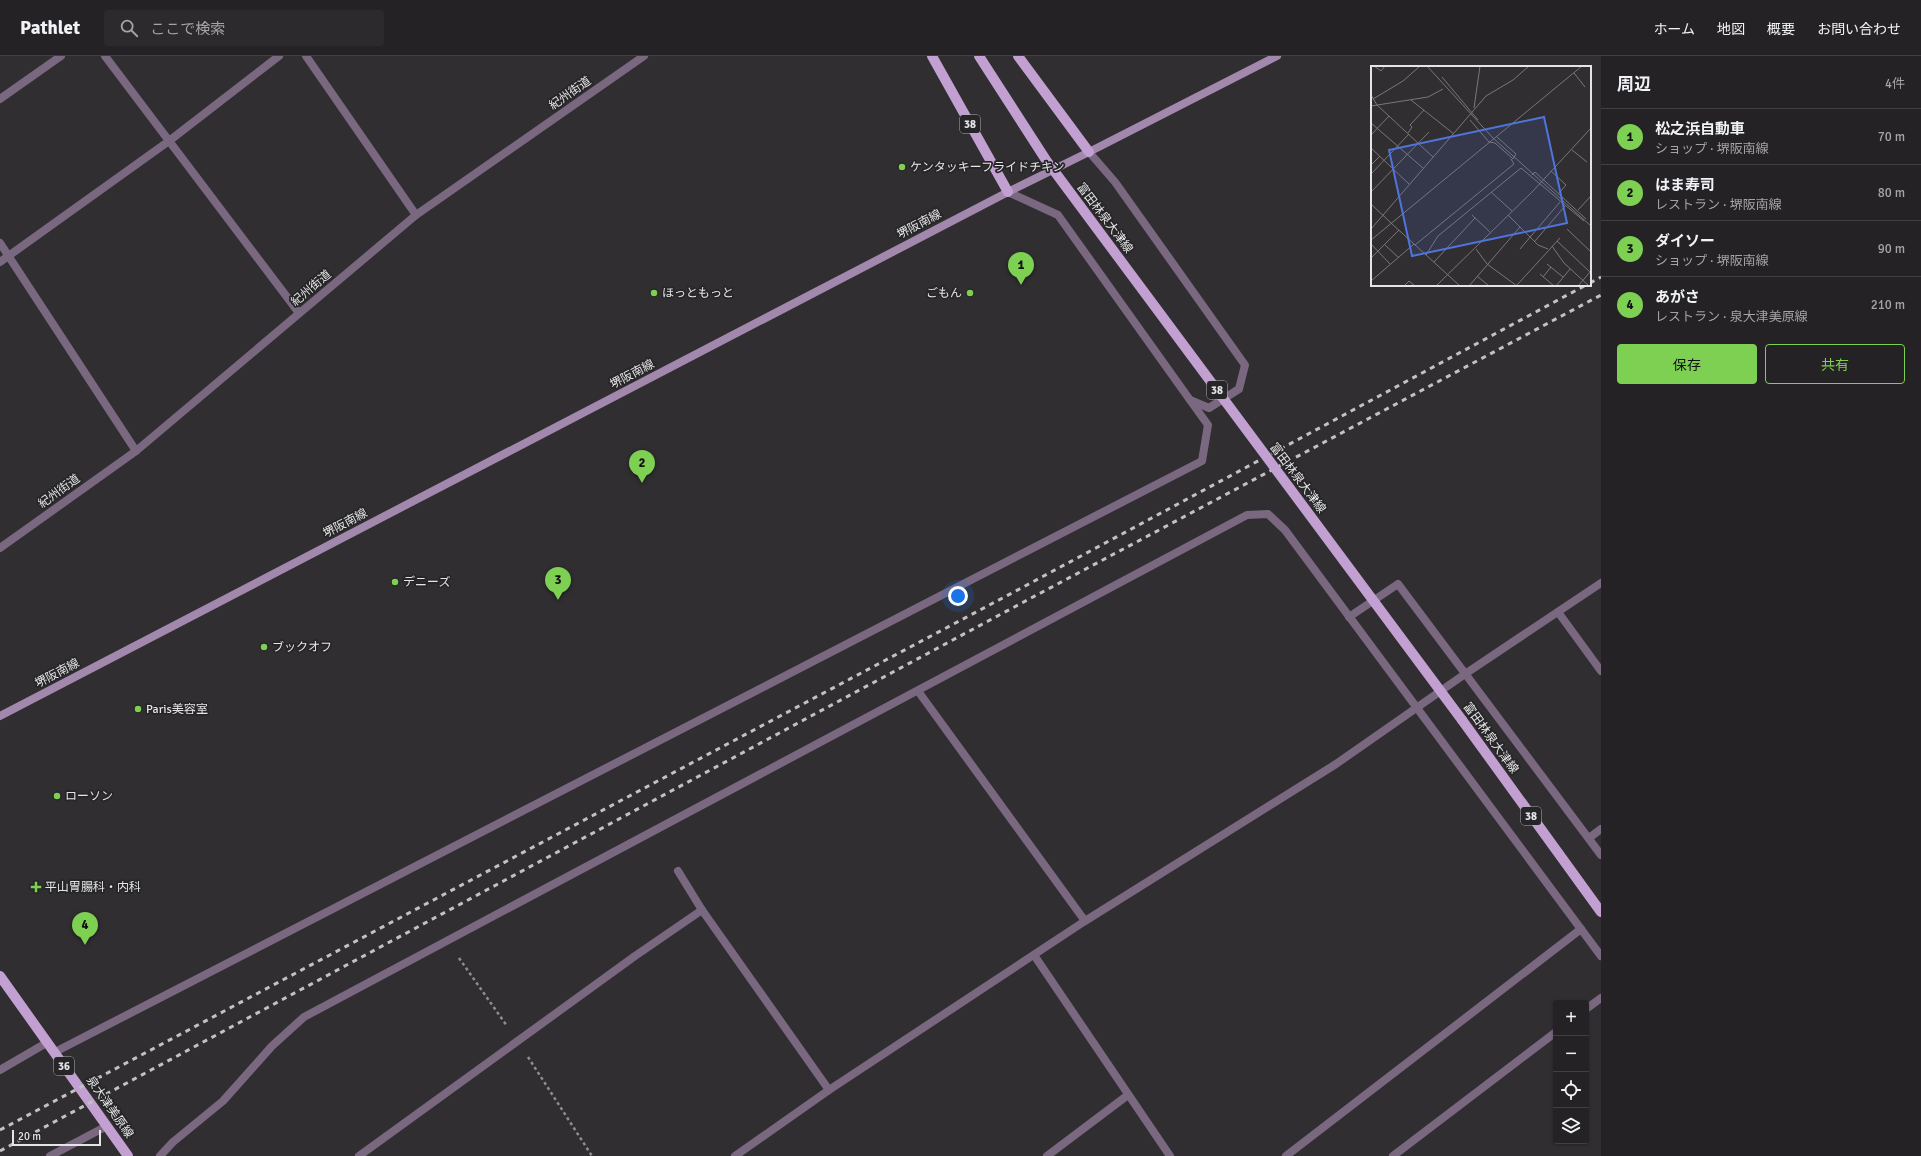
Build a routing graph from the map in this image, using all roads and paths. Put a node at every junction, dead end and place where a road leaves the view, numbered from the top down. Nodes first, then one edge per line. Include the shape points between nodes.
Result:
1 (61, 56) edge
2 (105, 56) edge
3 (279, 56) edge
4 (306, 56) edge
5 (644, 56) edge
6 (932, 56) edge
7 (979, 56) edge
8 (1018, 56) edge
9 (1277, 56) edge
10 (0, 99) edge
11 (169, 141) junction
12 (1089, 152) junction
13 (1008, 192) junction
14 (416, 215) junction
15 (0, 243) edge
16 (9, 256) junction
17 (0, 262) edge
18 (299, 313) junction
19 (1190, 400) junction
20 (136, 451) junction
21 (0, 548) edge
22 (1601, 583) edge
23 (1558, 612) junction
24 (1349, 616) junction
25 (1601, 671) edge
26 (1465, 674) junction
27 (918, 691) junction
28 (1417, 709) junction
29 (0, 716) edge
30 (1601, 829) edge
31 (1589, 838) junction
32 (1601, 855) edge
33 (678, 872) dead end
34 (702, 910) junction
35 (1601, 912) edge
36 (1085, 921) junction
37 (1582, 929) junction
38 (1034, 955) junction
39 (1601, 956) edge
40 (459, 958) dead end
41 (0, 976) edge
42 (1601, 998) edge
43 (1589, 1007) edge
44 (1553, 1034) edge
45 (48, 1042) junction
46 (518, 1042) junction
47 (55, 1052) junction
48 (0, 1070) edge
49 (829, 1090) junction
50 (1128, 1095) junction
51 (107, 1126) junction
52 (50, 1156) edge
53 (128, 1156) edge
54 (160, 1156) edge
55 (359, 1156) edge
56 (592, 1156) edge
57 (735, 1156) edge
58 (1047, 1156) edge
59 (1170, 1156) edge
60 (1286, 1156) edge
61 (1393, 1156) edge

1 - 10 street
2 - 11 street
3 - 11 street
4 - 14 street
5 - 14 street, 紀州街道
6 - 13 main road, 38
7 - 35 main road, 富田林泉大津線 / 38, bridge via 1046,160 1462,720
8 - 12 main road
9 - 12 main road, 堺阪南線
11 - 16 street
11 - 18 street
12 - 13 main road, 堺阪南線
12 - 19 street via 1115,182 1245,365 1239,389 1209,408
13 - 19 street via 1058,215
13 - 29 main road, 堺阪南線
14 - 18 street, 紀州街道
15 - 16 street
16 - 17 street
16 - 20 street
18 - 20 street, 紀州街道
19 - 47 street via 1208,425 1202,461
20 - 21 street, 紀州街道
22 - 23 street
23 - 25 street
23 - 26 street
24 - 26 street via 1398,584
24 - 27 street via 1285,530 1268,514 1247,515
24 - 28 street
26 - 28 street
26 - 31 street
27 - 36 street
27 - 54 street via 304,1017 272,1046 223,1101
28 - 36 street via 1336,764
28 - 37 street
30 - 31 street
31 - 32 street
33 - 34 street
34 - 46 street
34 - 49 street
36 - 38 street
37 - 39 street
37 - 60 street
38 - 49 street
38 - 50 street
40 - 46 path
41 - 45 main road, 泉大津美原線 / 36
42 - 43 street
44 - 61 street
45 - 47 main road, 泉大津美原線 / 36
45 - 48 street
46 - 55 street
46 - 56 path
47 - 51 main road, 泉大津美原線 / 36
49 - 57 street
50 - 58 street
50 - 59 street
51 - 52 street
51 - 53 main road, 泉大津美原線 / 36

